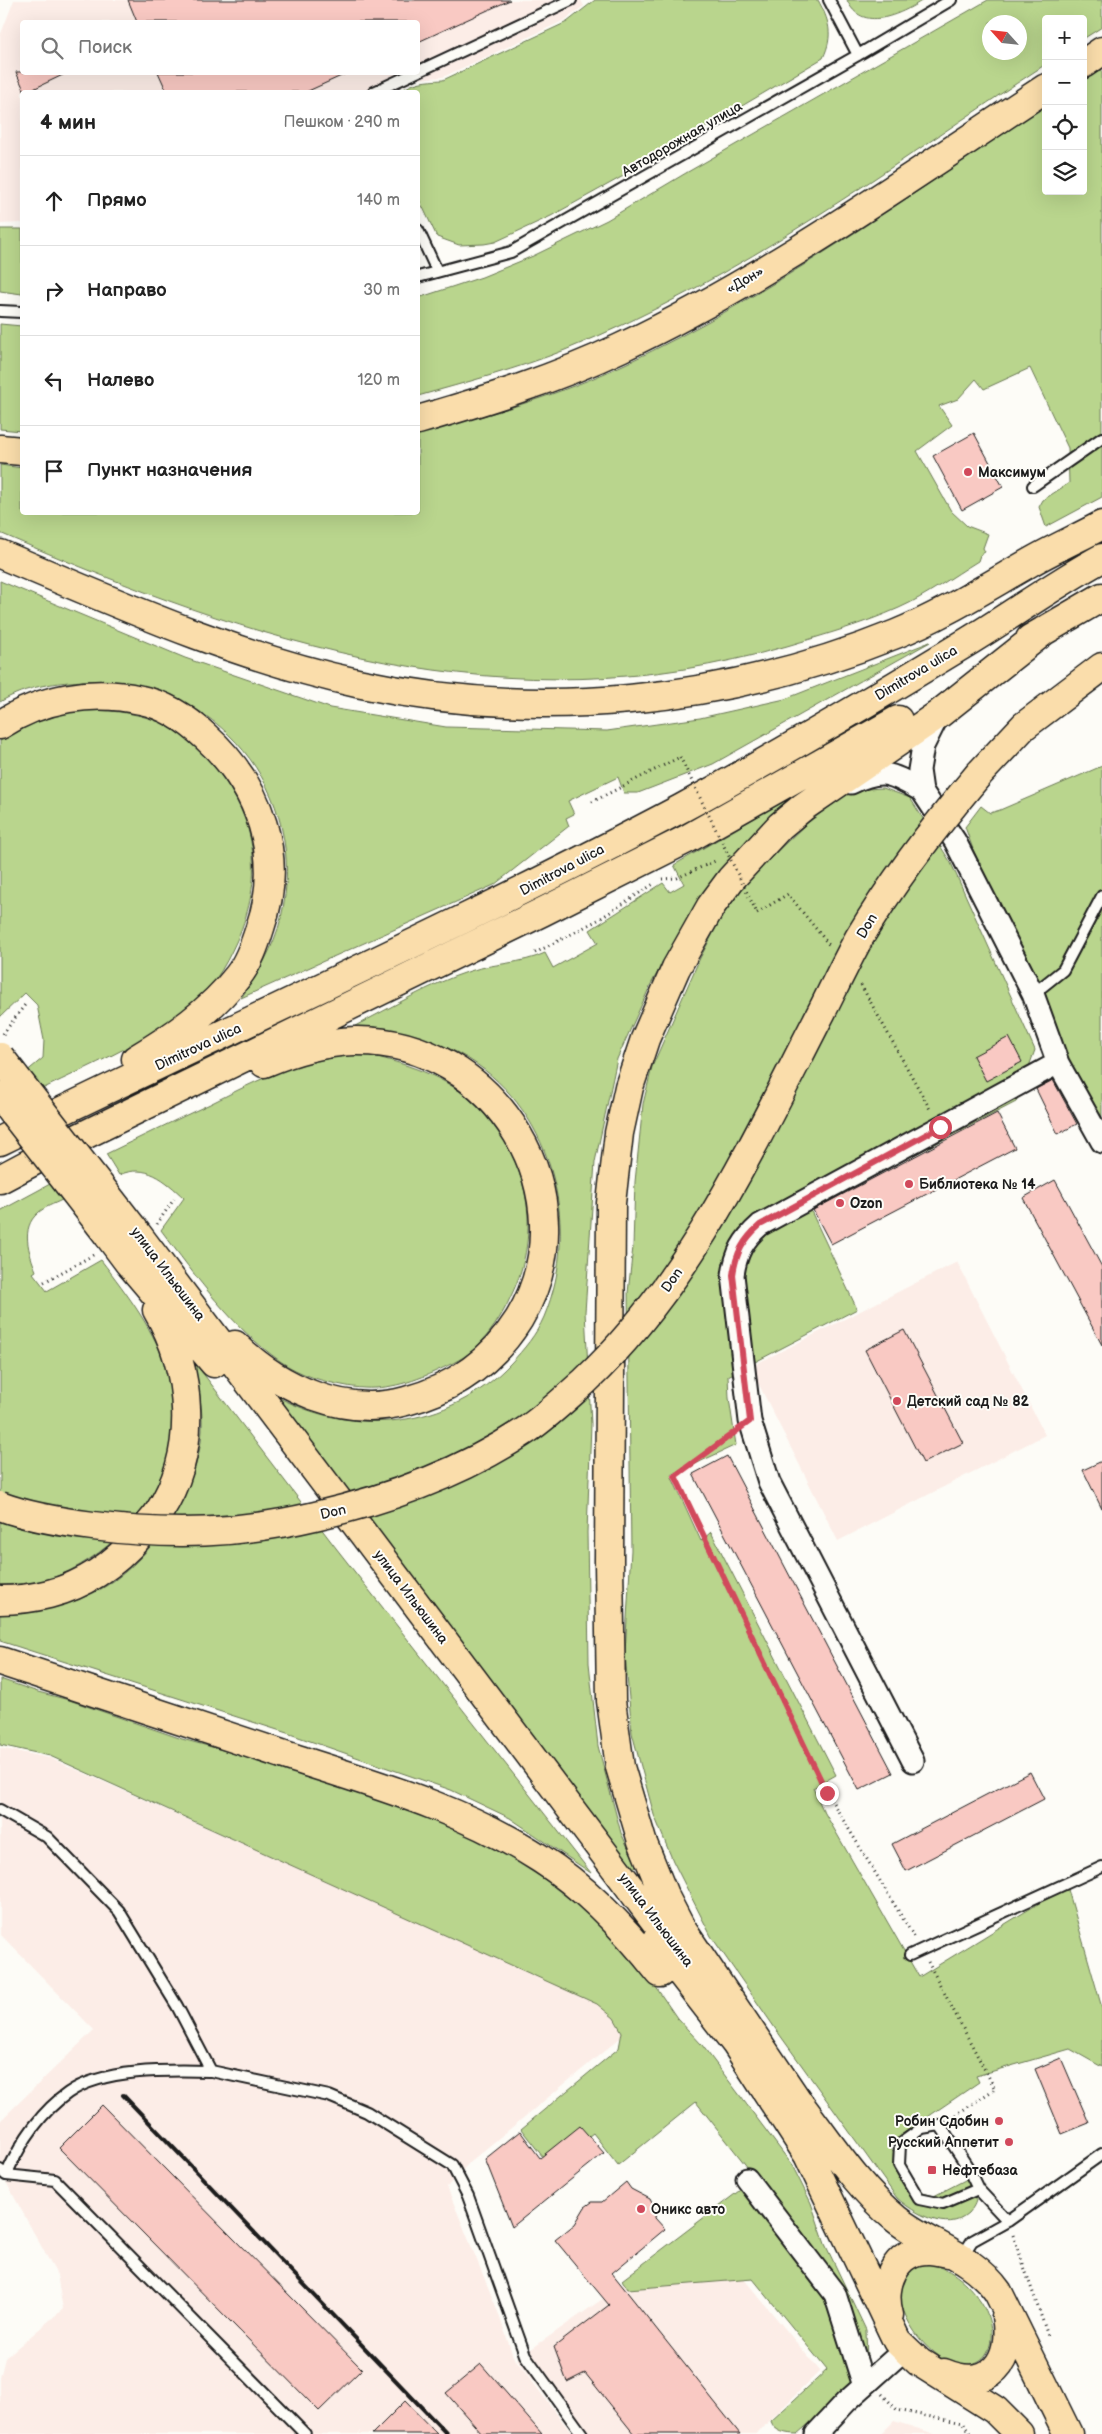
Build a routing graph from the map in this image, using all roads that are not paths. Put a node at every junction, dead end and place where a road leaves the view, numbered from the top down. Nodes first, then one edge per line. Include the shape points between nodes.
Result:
1 (571, 0) edge
2 (829, 0) edge
3 (951, 0) edge
4 (1102, 51) edge
5 (858, 55) junction
6 (1087, 61) edge
7 (420, 71) edge
8 (410, 75) edge
9 (378, 90) edge
10 (1042, 91) edge
11 (420, 234) edge
12 (437, 271) junction
13 (420, 276) edge
14 (0, 311) edge
15 (20, 312) edge
16 (420, 419) edge
17 (1102, 438) edge
18 (0, 449) edge
19 (20, 451) edge
20 (1033, 486) dead end
21 (1102, 525) edge
22 (0, 554) edge
23 (1102, 558) edge
24 (1102, 596) edge
25 (1046, 630) junction
26 (1102, 667) edge
27 (939, 714) junction
28 (0, 725) edge
29 (922, 791) junction
30 (803, 807) junction
31 (1102, 896) edge
32 (1033, 994) junction
33 (2, 1046) edge
34 (1058, 1063) junction
35 (0, 1096) edge
36 (45, 1119) junction
37 (0, 1141) edge
38 (1102, 1142) edge
39 (64, 1145) junction
40 (0, 1179) edge
41 (123, 1236) junction
42 (129, 1263) junction
43 (191, 1303) junction
44 (0, 1506) edge
45 (0, 1600) edge
46 (0, 1661) edge
47 (913, 1761) dead end
48 (0, 1810) edge
49 (1102, 1868) edge
50 (910, 1955) dead end
51 (211, 2070) junction
52 (791, 2109) junction
53 (814, 2142) junction
54 (1102, 2154) edge
55 (3, 2173) edge
56 (747, 2179) dead end
57 (978, 2189) junction
58 (1008, 2221) junction
59 (958, 2256) junction
60 (1003, 2303) junction
61 (906, 2348) junction
62 (867, 2384) junction
63 (305, 2434) edge
64 (582, 2434) edge
65 (816, 2434) edge
66 (1019, 2434) edge
67 (1068, 2434) edge

1 - 7 lane
2 - 5 lane
3 - 5 lane, Автодорожная улица
4 - 6 highway
5 - 12 lane, Автодорожная улица via 511,252
8 - 9 lane
10 - 16 highway, «Дон» via 790,254 668,324 567,371 504,395
11 - 12 lane
12 - 13 lane, Автодорожная улица
14 - 15 lane
17 - 20 lane
18 - 19 highway
21 - 22 highway via 947,611 824,661 781,674 680,694 565,703 448,697 357,683 310,671 166,624
23 - 36 highway, Dimitrova ulica via 856,710 678,810 510,898
24 - 25 highway, Dimitrova ulica
25 - 27 highway
25 - 39 highway, Dimitrova ulica via 880,731 687,839
26 - 44 highway, Don, bridge via 1024,726 930,832 883,899 858,942 746,1157 694,1248 651,1309 622,1343 567,1398 530,1428 430,1480 364,1505 261,1528 163,1534 64,1522
27 - 29 street via 923,746 919,770
27 - 30 highway
28 - 36 highway via 31,708 72,697 142,700 162,707 194,726 224,753 241,775 263,820 270,864 268,908 239,975 213,1004 167,1040
29 - 30 street via 897,776 878,772
29 - 32 street via 955,841
30 - 52 highway via 754,852 711,906 676,968 645,1039 629,1087 619,1133 611,1203 609,1342 609,1664 620,1767 642,1841 664,1895
31 - 32 lane via 1064,970
32 - 34 street
33 - 41 highway, улица Ильюшина, bridge
34 - 38 street
34 - 47 street via 760,1225 746,1237 736,1256 733,1275 750,1421 769,1482
35 - 41 highway, улица Ильюшина, bridge
36 - 37 highway, Dimitrova ulica
39 - 40 highway, Dimitrova ulica
39 - 43 highway via 278,1057 330,1043 357,1041 418,1052 463,1075 499,1106 532,1163 545,1222 535,1287 503,1343 464,1378 445,1388 400,1403 374,1406 317,1397 292,1388 263,1370
41 - 42 highway, улица Ильюшина
41 - 43 highway, улица Ильюшина
42 - 45 highway via 164,1323 184,1382 186,1433 183,1456 174,1481 159,1513 125,1552 106,1567 79,1583 50,1594
42 - 52 highway, улица Ильюшина via 274,1439 607,1878 736,2044
43 - 52 highway, улица Ильюшина via 258,1396 615,1865
46 - 52 highway via 423,1802 457,1814 513,1842 572,1881 610,1914 633,1938 706,2032
48 - 51 lane via 47,1837 119,1911 178,2006
49 - 50 lane
51 - 55 lane via 152,2070 83,2085 68,2093 31,2130
51 - 64 lane via 329,2096 368,2112 452,2165 468,2196 525,2355
52 - 53 highway, улица Ильюшина
53 - 59 highway via 904,2225
53 - 61 highway via 823,2182
54 - 58 lane
55 - 63 lane via 55,2180
56 - 62 street via 835,2294
57 - 57 lane via 940,2125 922,2128 900,2144 898,2166 919,2199 943,2204
57 - 58 lane
58 - 59 lane via 972,2241
59 - 60 highway via 976,2266 990,2280
59 - 61 highway via 929,2250 908,2254 890,2276 887,2309
60 - 61 highway via 1008,2343 1005,2354 992,2372 978,2378 960,2378
60 - 67 highway
61 - 62 street
61 - 66 highway via 995,2410
62 - 65 street

